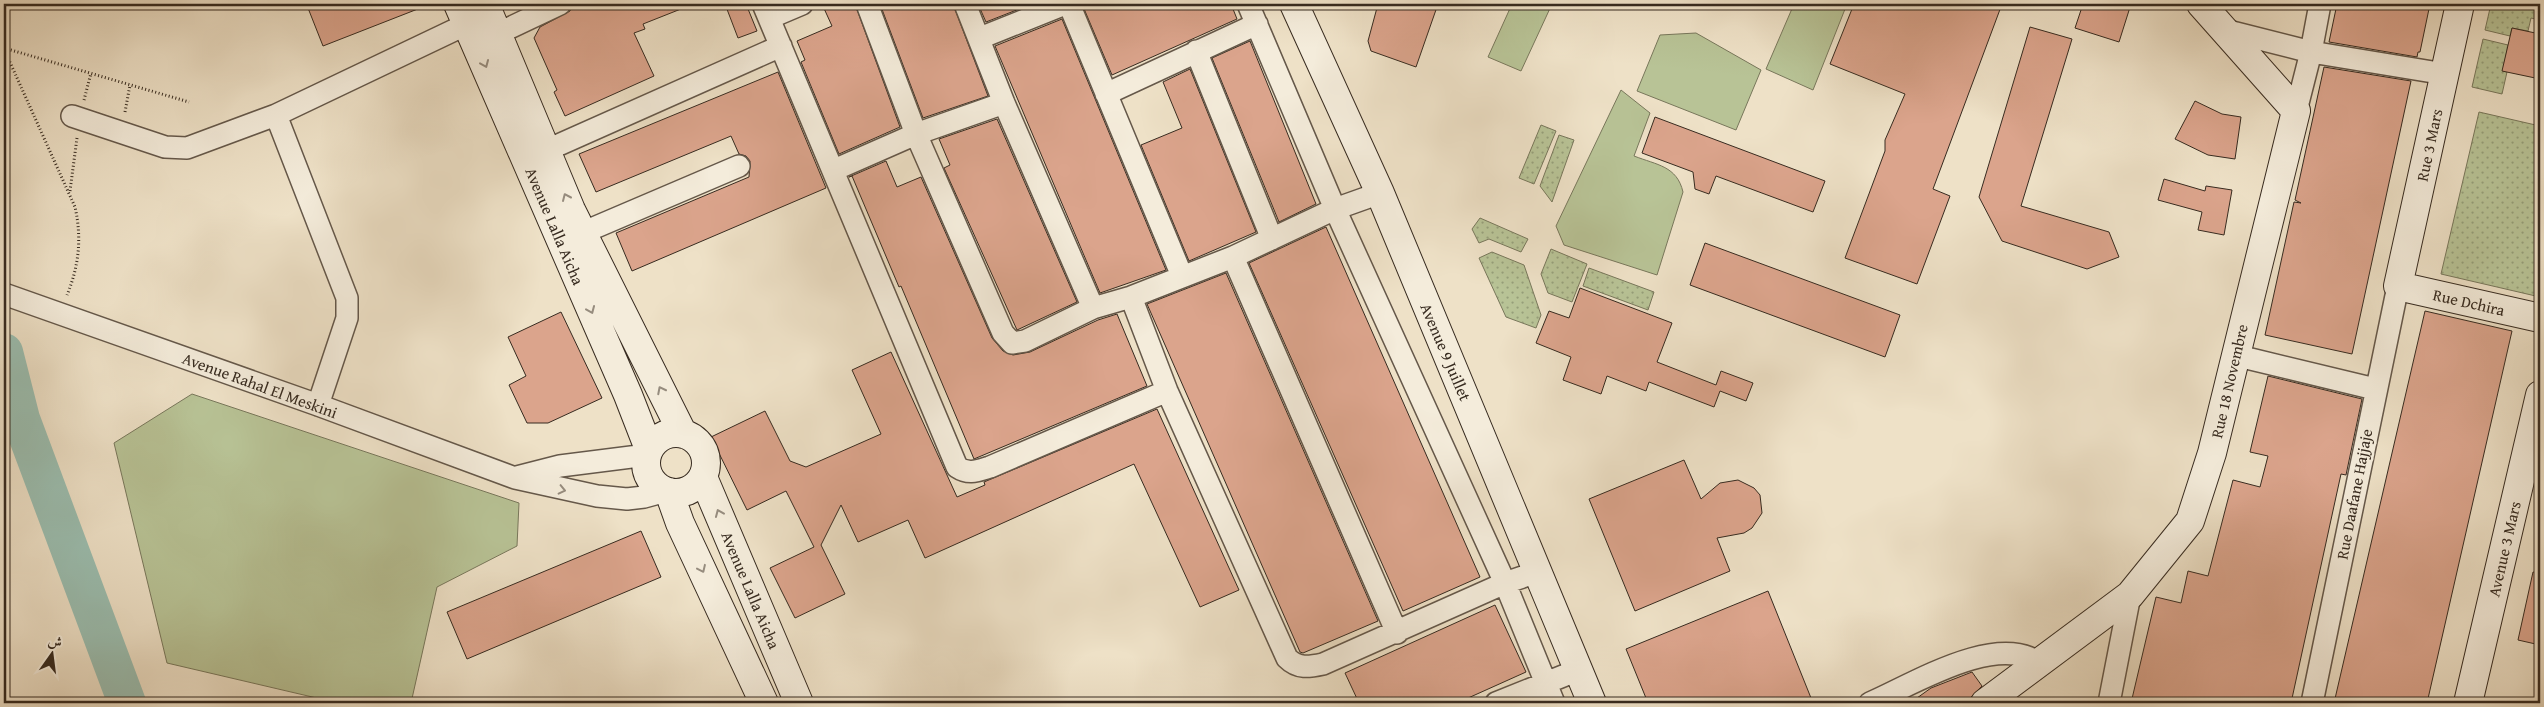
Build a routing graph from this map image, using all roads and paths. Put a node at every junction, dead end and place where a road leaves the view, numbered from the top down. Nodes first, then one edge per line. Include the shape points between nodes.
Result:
1 (485, 4) edge
2 (560, 4) edge
3 (802, 4) edge
4 (867, 4) edge
5 (965, 4) edge
6 (1067, 4) edge
7 (1248, 4) edge
8 (1294, 4) edge
9 (2201, 4) edge
10 (2320, 4) edge
11 (2460, 4) edge
12 (766, 11) edge
13 (463, 14) edge
14 (1257, 24) junction
15 (2224, 30) junction
16 (498, 33) junction
17 (980, 38) junction
18 (781, 46) junction
19 (4, 48) edge
20 (1196, 51) junction
21 (2311, 52) junction
22 (2445, 74) junction
23 (130, 85) junction
24 (1106, 94) junction
25 (189, 102) dead end
26 (1004, 103) junction
27 (2296, 112) junction
28 (276, 115) junction
29 (72, 116) dead end
30 (120, 131) junction
31 (916, 134) junction
32 (545, 151) junction
33 (739, 166) dead end
34 (834, 170) junction
35 (1380, 193) junction
36 (1335, 209) junction
37 (582, 233) junction
38 (1272, 239) junction
39 (1233, 257) junction
40 (1182, 276) junction
41 (2398, 286) junction
42 (4, 294) edge
43 (1131, 297) junction
44 (1093, 308) junction
45 (58, 313) junction
46 (2540, 318) edge
47 (2234, 355) junction
48 (2375, 389) junction
49 (1167, 391) junction
50 (2540, 395) edge
51 (318, 405) junction
52 (682, 434) junction
53 (648, 452) junction
54 (702, 477) junction
55 (514, 478) junction
56 (668, 491) junction
57 (1537, 572) junction
58 (1504, 583) junction
59 (2130, 595) junction
60 (1397, 633) junction
61 (2038, 663) junction
62 (1578, 670) junction
63 (1546, 683) junction
64 (764, 703) edge
65 (799, 703) edge
66 (1496, 703) edge
67 (1554, 703) edge
68 (1592, 703) edge
69 (1870, 703) edge
70 (1985, 703) edge
71 (2109, 703) edge
72 (2312, 703) edge
73 (2468, 703) edge

1 - 16 street, Avenue Lalla Aicha
2 - 16 street
3 - 12 street
4 - 31 street
5 - 17 street
6 - 17 street
6 - 24 street
7 - 14 street
8 - 35 street, Avenue 9 Juillet
9 - 15 street
10 - 21 street
11 - 22 street, Rue 3 Mars
12 - 18 street
13 - 28 street
13 -> 53 street, Avenue Lalla Aicha via 628,395
14 - 20 street
14 - 36 street
15 - 21 street
15 - 27 street
16 - 32 street, Avenue Lalla Aicha
17 - 26 street
18 - 32 street
18 - 34 street
19 - 23 path
19 - 45 path via 70,192 78,222 79,258 75,277
20 - 24 street
20 - 38 street
21 - 22 street
21 - 27 street
22 - 41 street, Rue 3 Mars
23 - 25 path
23 - 30 path
24 - 40 street
26 - 31 street
26 - 44 street
27 - 47 street, Rue 18 Novembre
28 - 30 street via 187,148 165,147
28 - 51 street via 347,298 347,318
29 - 30 street
31 - 34 street
31 - 44 street via 1006,338 1012,343 1025,342
37 -> 32 street, Avenue Lalla Aicha
33 - 37 street
34 - 49 street via 957,466 964,472 990,467
35 - 36 street
35 - 57 street, Avenue 9 Juillet
36 - 38 street
36 - 58 street
52 -> 37 street, Avenue Lalla Aicha
38 - 39 street
39 - 40 street
39 - 60 street
40 - 43 street
41 - 46 street, Rue Dchira
41 - 48 street, Rue Daafane Hajjaje
42 - 45 street, Avenue Rahal El Meskini
43 - 44 street
43 - 49 street
45 - 51 street, Avenue Rahal El Meskini
47 - 48 street
47 - 59 street, Rue 18 Novembre via 2212,453 2190,521
48 - 72 street, Rue Daafane Hajjaje
49 - 60 street via 1287,658 1293,664 1306,667 1323,664
50 - 73 street, Avenue 3 Mars
51 - 55 street, Avenue Rahal El Meskini
52 - 53 street via 663,436
52 - 54 street, Avenue Lalla Aicha via 691,437 703,450 706,468
53 - 55 street via 560,466
53 - 56 street, Avenue Lalla Aicha via 646,467 650,477 656,485
54 - 56 street via 689,490
65 -> 54 street, Avenue Lalla Aicha
55 -> 56 street, Avenue Rahal El Meskini via 597,496 627,499
56 -> 64 street, Avenue Lalla Aicha
57 - 58 street
57 - 62 street, Avenue 9 Juillet
58 - 60 street
58 - 63 street
59 - 61 street, Rue 18 Novembre
59 - 71 street
61 - 69 street via 2019,654 2007,653 1964,661
61 - 70 street, Rue 18 Novembre
62 - 63 street
62 - 68 street, Avenue 9 Juillet
63 - 66 street
63 - 67 street

